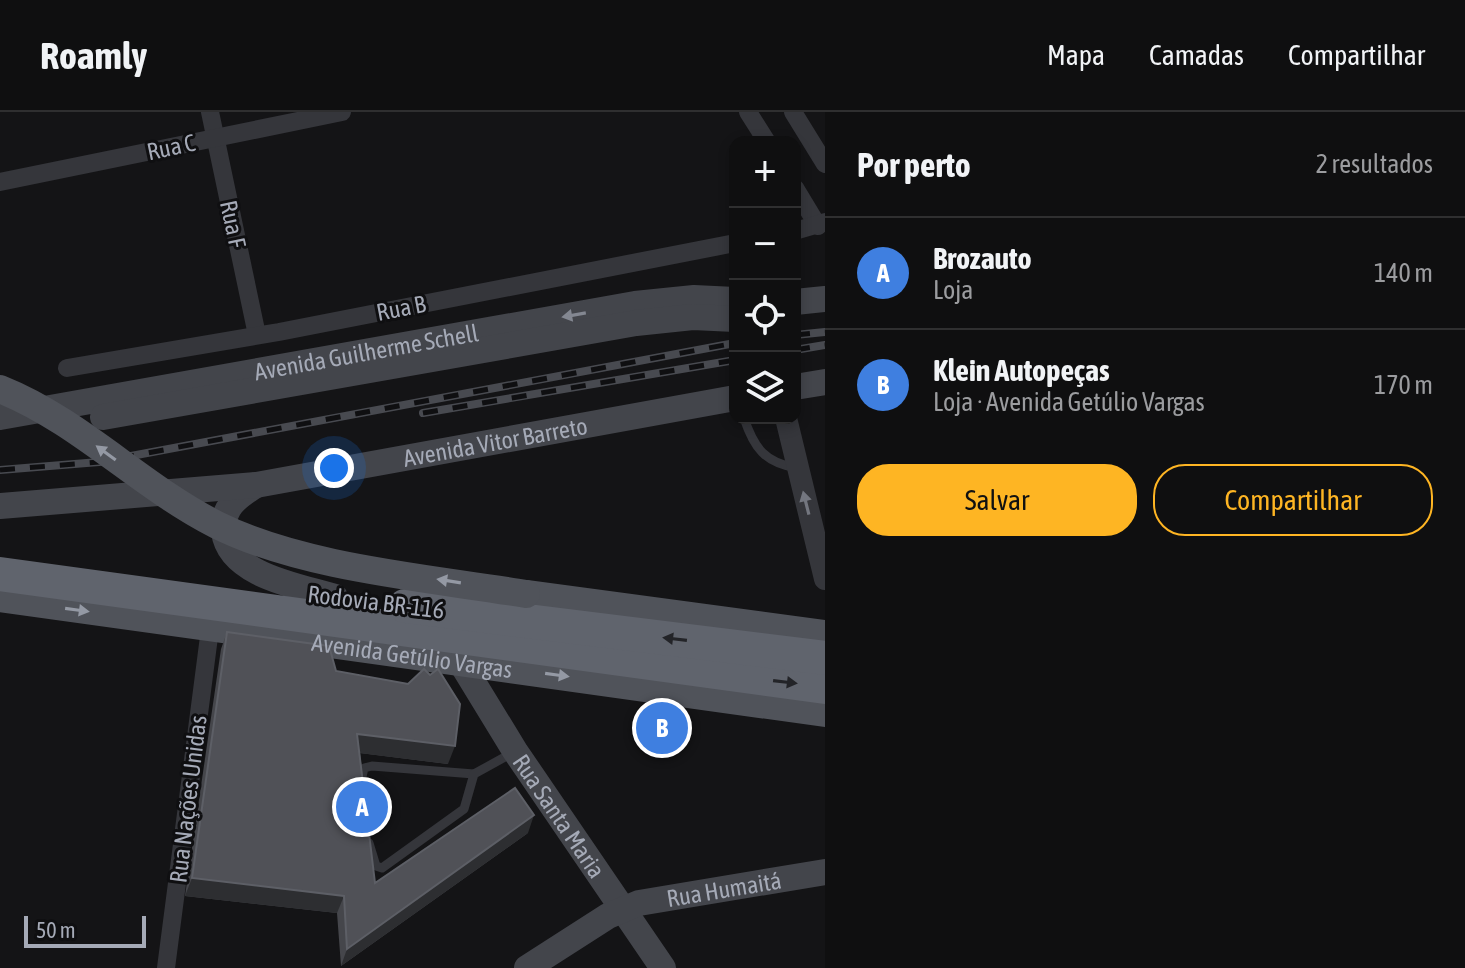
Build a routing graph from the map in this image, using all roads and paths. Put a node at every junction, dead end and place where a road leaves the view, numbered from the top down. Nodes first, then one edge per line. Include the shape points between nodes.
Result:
1 (210, 112) edge
2 (342, 112) edge
3 (748, 112) edge
4 (793, 112) edge
5 (763, 136) edge
6 (216, 138) junction
7 (825, 164) edge
8 (0, 182) edge
9 (801, 196) edge
10 (822, 224) edge
11 (801, 229) edge
12 (729, 244) edge
13 (825, 299) edge
14 (729, 300) edge
15 (801, 301) edge
16 (825, 317) edge
17 (729, 319) edge
18 (801, 319) edge
19 (257, 335) junction
20 (343, 365) junction
21 (67, 368) dead end
22 (825, 382) edge
23 (801, 386) edge
24 (0, 389) edge
25 (729, 399) edge
26 (0, 417) edge
27 (747, 424) edge
28 (787, 424) edge
29 (0, 435) edge
30 (797, 468) junction
31 (256, 485) junction
32 (0, 506) edge
33 (0, 551) edge
34 (0, 574) edge
35 (825, 579) edge
36 (335, 597) junction
37 (0, 598) edge
38 (210, 629) junction
39 (825, 634) edge
40 (825, 658) edge
41 (460, 661) junction
42 (749, 663) junction
43 (825, 687) edge
44 (825, 713) edge
45 (515, 751) junction
46 (474, 774) junction
47 (362, 786) edge
48 (366, 827) edge
49 (825, 872) edge
50 (623, 909) junction
51 (166, 968) edge
52 (527, 968) edge
53 (663, 968) edge

1 - 6 street, Rua F
2 - 6 street, Rua C
3 - 5 street
4 - 7 street
6 - 8 street, Rua C
6 - 19 street, Rua F
9 - 10 street
10 - 11 street
12 - 19 street, Rua B
13 - 15 main road
14 -> 20 main road, Avenida Guilherme Schell via 635,304
16 - 18 main road
17 - 20 main road, Avenida Guilherme Schell via 636,323
19 - 21 street, Rua B
20 - 26 main road, Avenida Guilherme Schell
20 - 29 main road, Avenida Guilherme Schell
22 - 23 main road
39 -> 24 main road, bridge via 526,594 326,559 250,539 183,506 69,426
25 - 31 main road, Avenida Vitor Barreto
27 - 30 lane via 763,456
28 - 30 street
35 -> 30 street
31 - 32 main road, Avenida Vitor Barreto
31 - 36 main road via 236,498 223,520 227,548 235,558 276,579
33 - 36 highway, Rodovia BR-116
34 - 42 highway, Rodovia BR-116
42 -> 36 highway, Rodovia BR-116
37 -> 38 main road, Avenida Getúlio Vargas
38 - 41 main road, Avenida Getúlio Vargas
38 - 51 street, Rua Nações Unidas
40 - 42 highway
41 -> 44 main road, Avenida Getúlio Vargas
41 - 45 main road, Rua Santa Maria
42 -> 43 highway
45 - 46 lane
45 - 50 main road, Rua Santa Maria
46 - 47 lane via 372,766 361,773
46 - 48 lane via 464,809 382,868 376,866
49 - 50 main road, Rua Humaitá
50 - 52 main road
50 - 53 main road, Rua Santa Maria

